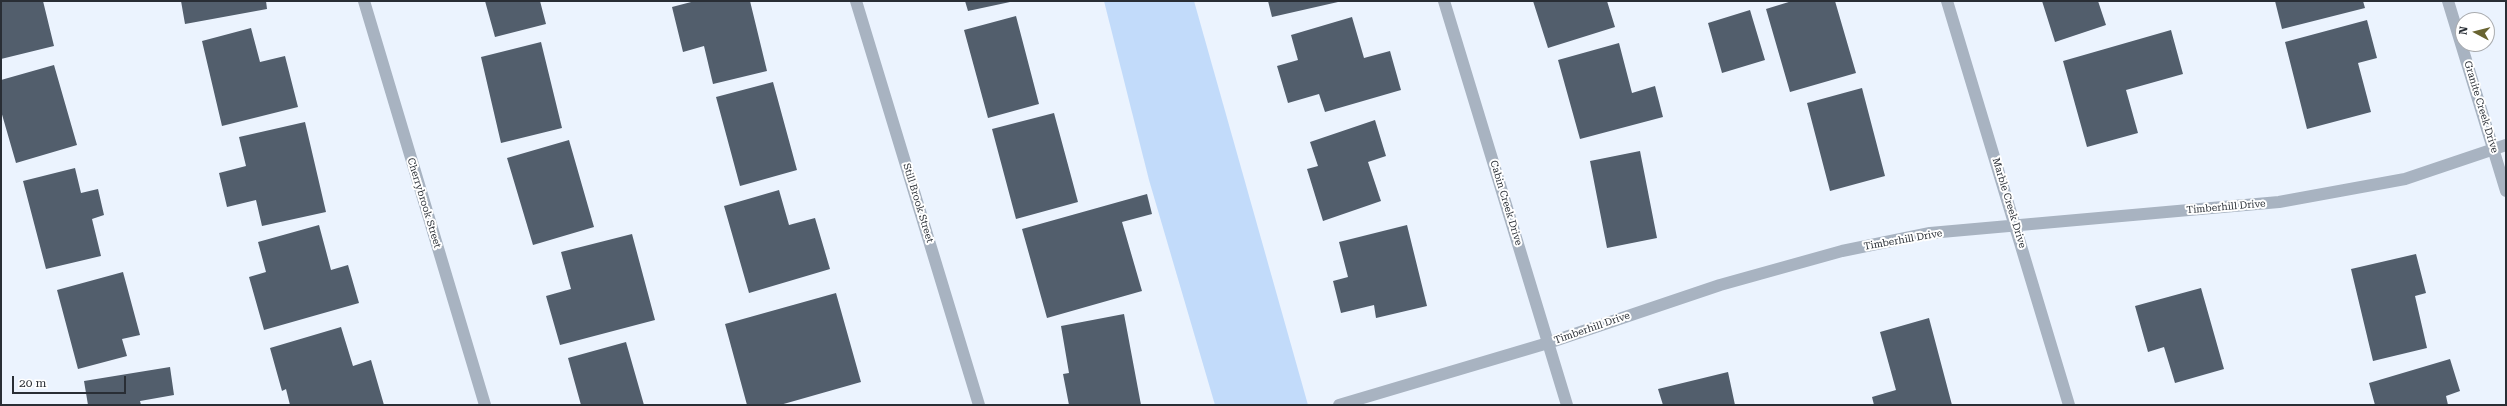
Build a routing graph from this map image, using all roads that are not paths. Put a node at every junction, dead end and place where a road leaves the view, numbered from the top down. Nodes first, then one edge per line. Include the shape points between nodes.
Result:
1 (364, 1) edge
2 (856, 1) edge
3 (1444, 1) edge
4 (1947, 1) edge
5 (2448, 1) edge
6 (2506, 145) edge
7 (2493, 149) junction
8 (2506, 191) edge
9 (2016, 227) junction
10 (1548, 343) junction
11 (485, 405) edge
12 (979, 405) edge
13 (1339, 405) edge
14 (1567, 405) edge
15 (2069, 405) edge

1 - 11 street, Cherrybrook Street
2 - 12 street, Still Brook Street
3 - 10 street, Cabin Creek Drive
4 - 9 street, Marble Creek Drive
5 - 7 street, Granite Creek Drive
6 - 7 street, Timberhill Drive
7 - 8 street, Granite Creek Drive
7 - 9 street, Timberhill Drive via 2405,179 2278,202
9 - 10 street, Timberhill Drive via 1930,233 1842,251 1720,285
9 - 15 street, Marble Creek Drive
10 - 13 street, Timberhill Drive
10 - 14 street, Cabin Creek Drive

